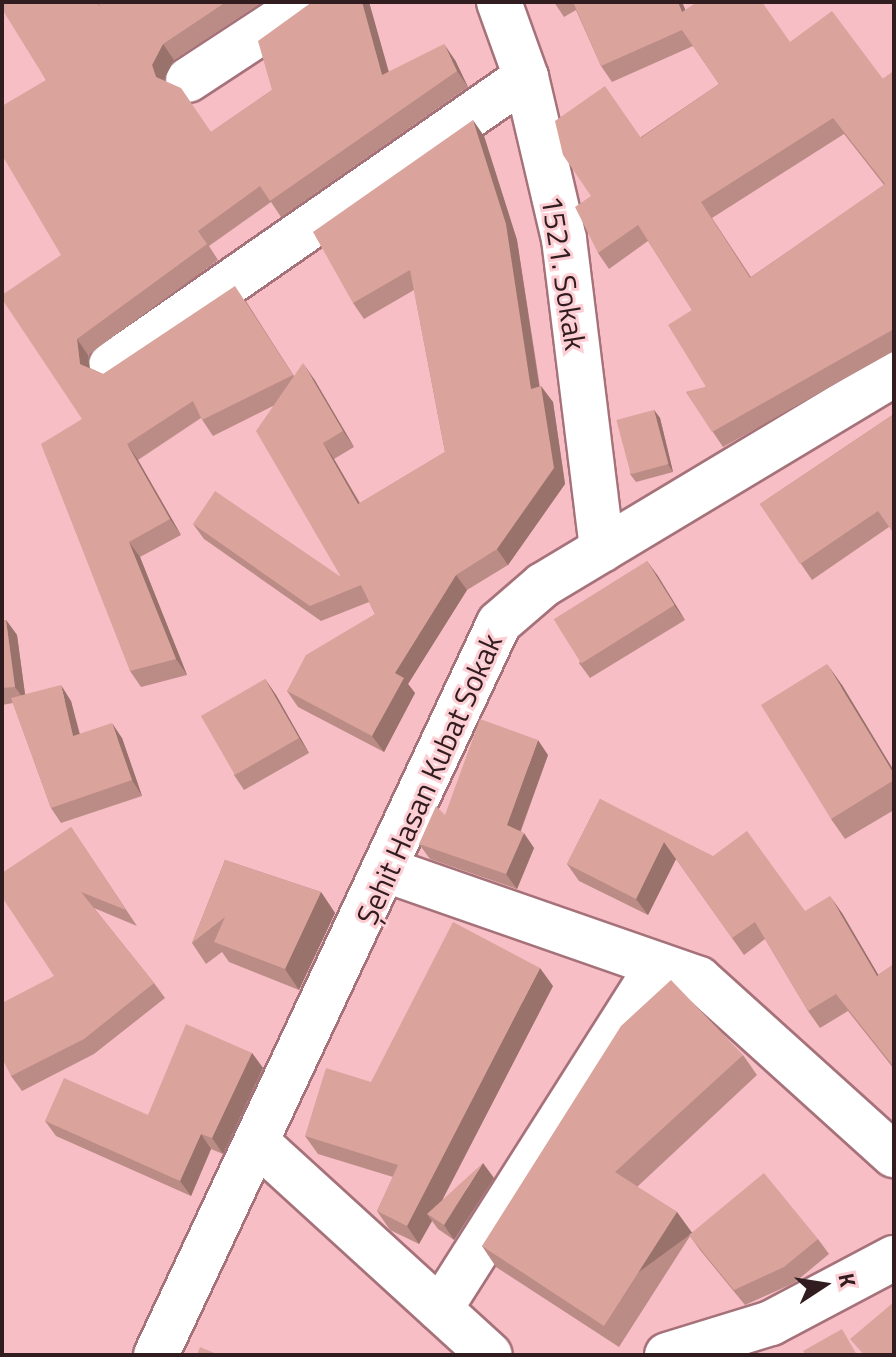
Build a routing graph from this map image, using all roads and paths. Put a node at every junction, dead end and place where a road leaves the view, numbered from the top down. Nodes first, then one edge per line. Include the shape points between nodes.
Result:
1 (307, 2) edge
2 (499, 2) edge
3 (526, 77) junction
4 (188, 80) dead end
5 (111, 365) edge
6 (894, 374) edge
7 (602, 550) junction
8 (389, 871) junction
9 (658, 965) junction
10 (260, 1145) junction
11 (894, 1155) edge
12 (894, 1258) edge
13 (440, 1309) junction
14 (156, 1355) edge
15 (490, 1355) edge
16 (667, 1355) edge

1 - 4 street
2 - 3 street, 1521. Sokak
3 - 5 street
3 - 7 street, 1521. Sokak via 564,239
6 - 7 street, Şehit Hasan Kubat Sokak
7 - 8 street, Şehit Hasan Kubat Sokak via 499,623
8 - 9 street
8 - 10 street, Şehit Hasan Kubat Sokak
9 - 11 street via 699,979
9 - 13 street
10 - 13 street
10 - 14 street, Şehit Hasan Kubat Sokak
12 - 16 street via 771,1323
13 - 15 street

